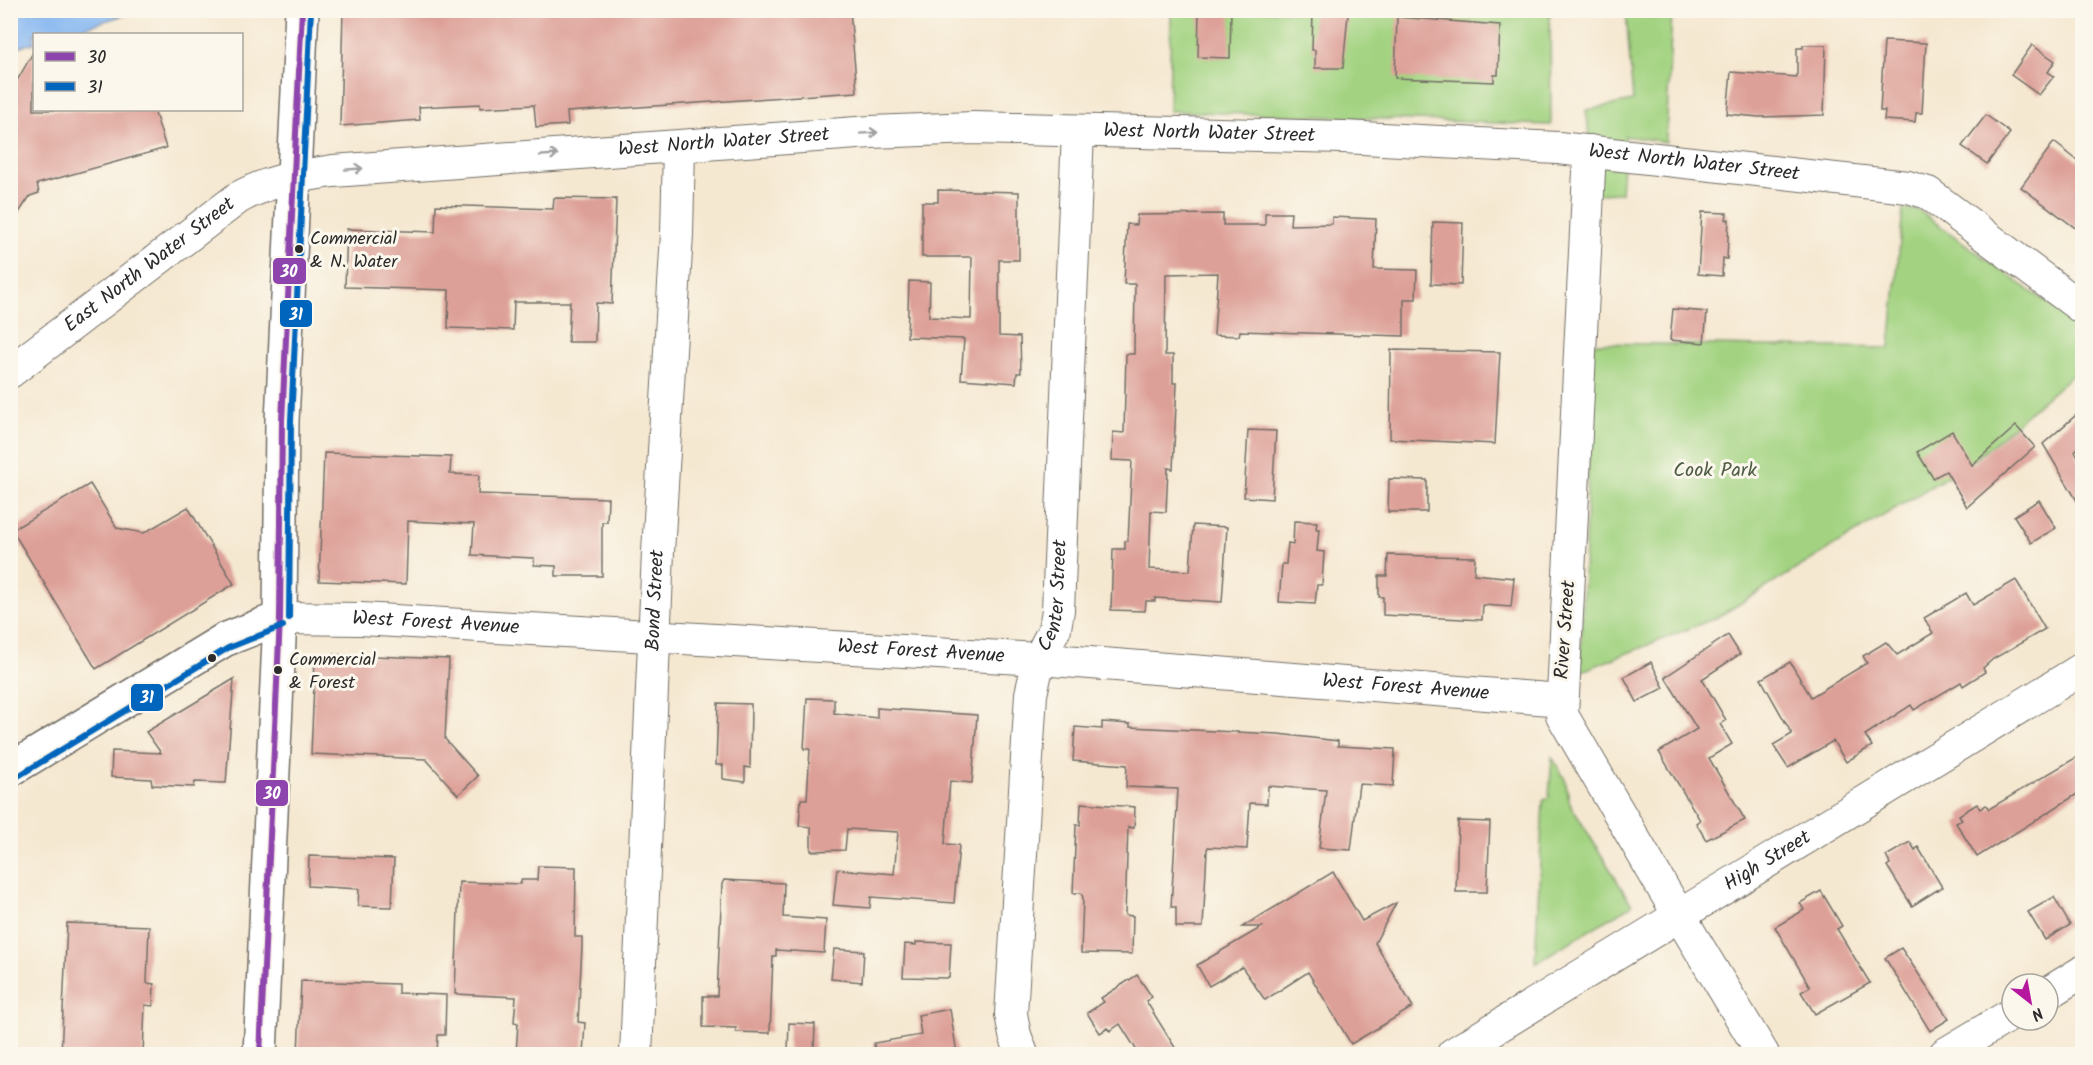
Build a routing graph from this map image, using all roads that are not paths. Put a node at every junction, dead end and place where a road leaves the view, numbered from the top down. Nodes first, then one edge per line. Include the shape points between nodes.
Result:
1 (302, 10) edge
2 (1078, 132) junction
3 (679, 147) junction
4 (1590, 151) junction
5 (296, 176) junction
6 (2082, 308) edge
7 (10, 372) edge
8 (280, 618) junction
9 (654, 637) junction
10 (1039, 659) junction
11 (2082, 669) edge
12 (1562, 700) junction
13 (10, 770) edge
14 (1680, 916) junction
15 (2082, 972) edge
16 (2060, 986) edge
17 (2000, 1021) edge
18 (260, 1054) edge
19 (636, 1054) edge
20 (1022, 1054) edge
21 (1453, 1054) edge
22 (1763, 1054) edge
23 (1945, 1054) edge

1 - 5 main road
3 -> 2 street, West North Water Street via 951,129
2 - 4 street, West North Water Street via 1343,137
2 - 10 street, Center Street via 1058,610 1055,628
5 -> 3 street, West North Water Street
3 - 9 street, Bond Street
4 - 6 street, West North Water Street via 1919,189
4 - 12 street, River Street
5 - 7 street, East North Water Street via 261,186 238,198
5 - 8 main road via 282,421
8 - 9 street, West Forest Avenue via 361,619
8 - 13 main road via 224,640
8 - 18 main road
9 - 10 street, West Forest Avenue
9 - 19 street, Bond Street
10 - 12 street, West Forest Avenue
10 - 20 street, Center Street via 1028,720 1011,1014
11 - 14 street, High Street
12 - 14 street, River Street via 1562,715 1569,730
14 - 21 street, High Street
14 - 22 street, River Street
15 - 16 street
17 - 23 street

